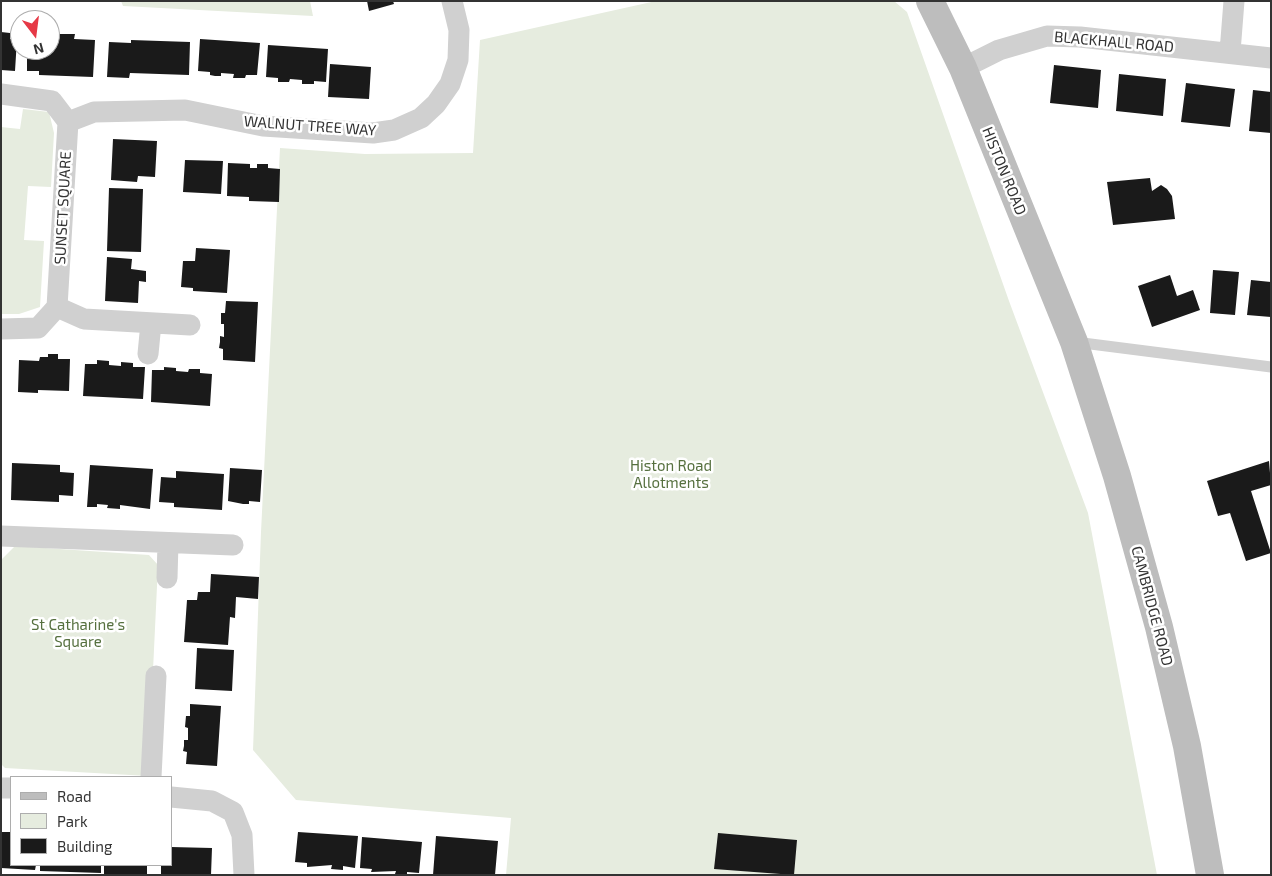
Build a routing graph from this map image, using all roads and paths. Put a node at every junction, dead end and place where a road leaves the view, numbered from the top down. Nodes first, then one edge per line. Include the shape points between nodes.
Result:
1 (452, 1) edge
2 (930, 1) edge
3 (1234, 1) edge
4 (1230, 52) junction
5 (1271, 58) edge
6 (963, 68) junction
7 (1, 94) edge
8 (68, 122) junction
9 (57, 307) junction
10 (151, 323) junction
11 (190, 325) dead end
12 (1, 329) edge
13 (1074, 342) junction
14 (148, 354) dead end
15 (1271, 367) edge
16 (1, 536) edge
17 (168, 543) junction
18 (233, 545) dead end
19 (167, 578) dead end
20 (156, 676) dead end
21 (150, 776) edge
22 (172, 797) edge
23 (244, 875) edge
24 (1210, 875) edge

1 - 8 street, WALNUT TREE WAY via 459,30 458,60 450,84 436,104 420,118 394,130 373,134 262,126 185,110 94,112
2 - 6 main road, HISTON ROAD
3 - 4 street
4 - 5 street, BLACKHALL ROAD
4 - 6 street, BLACKHALL ROAD via 1047,36 999,50
6 - 13 main road, HISTON ROAD
7 - 8 street via 52,101
8 - 9 street, SUNSET SQUARE
9 - 10 street via 84,319
9 - 12 street via 38,328
10 - 11 street
10 - 14 street
13 - 15 lane
13 - 24 main road, CAMBRIDGE ROAD via 1159,627 1187,746
16 - 17 street
17 - 18 street
17 - 19 street
20 - 21 street
22 - 23 street via 212,801 233,812 242,835

